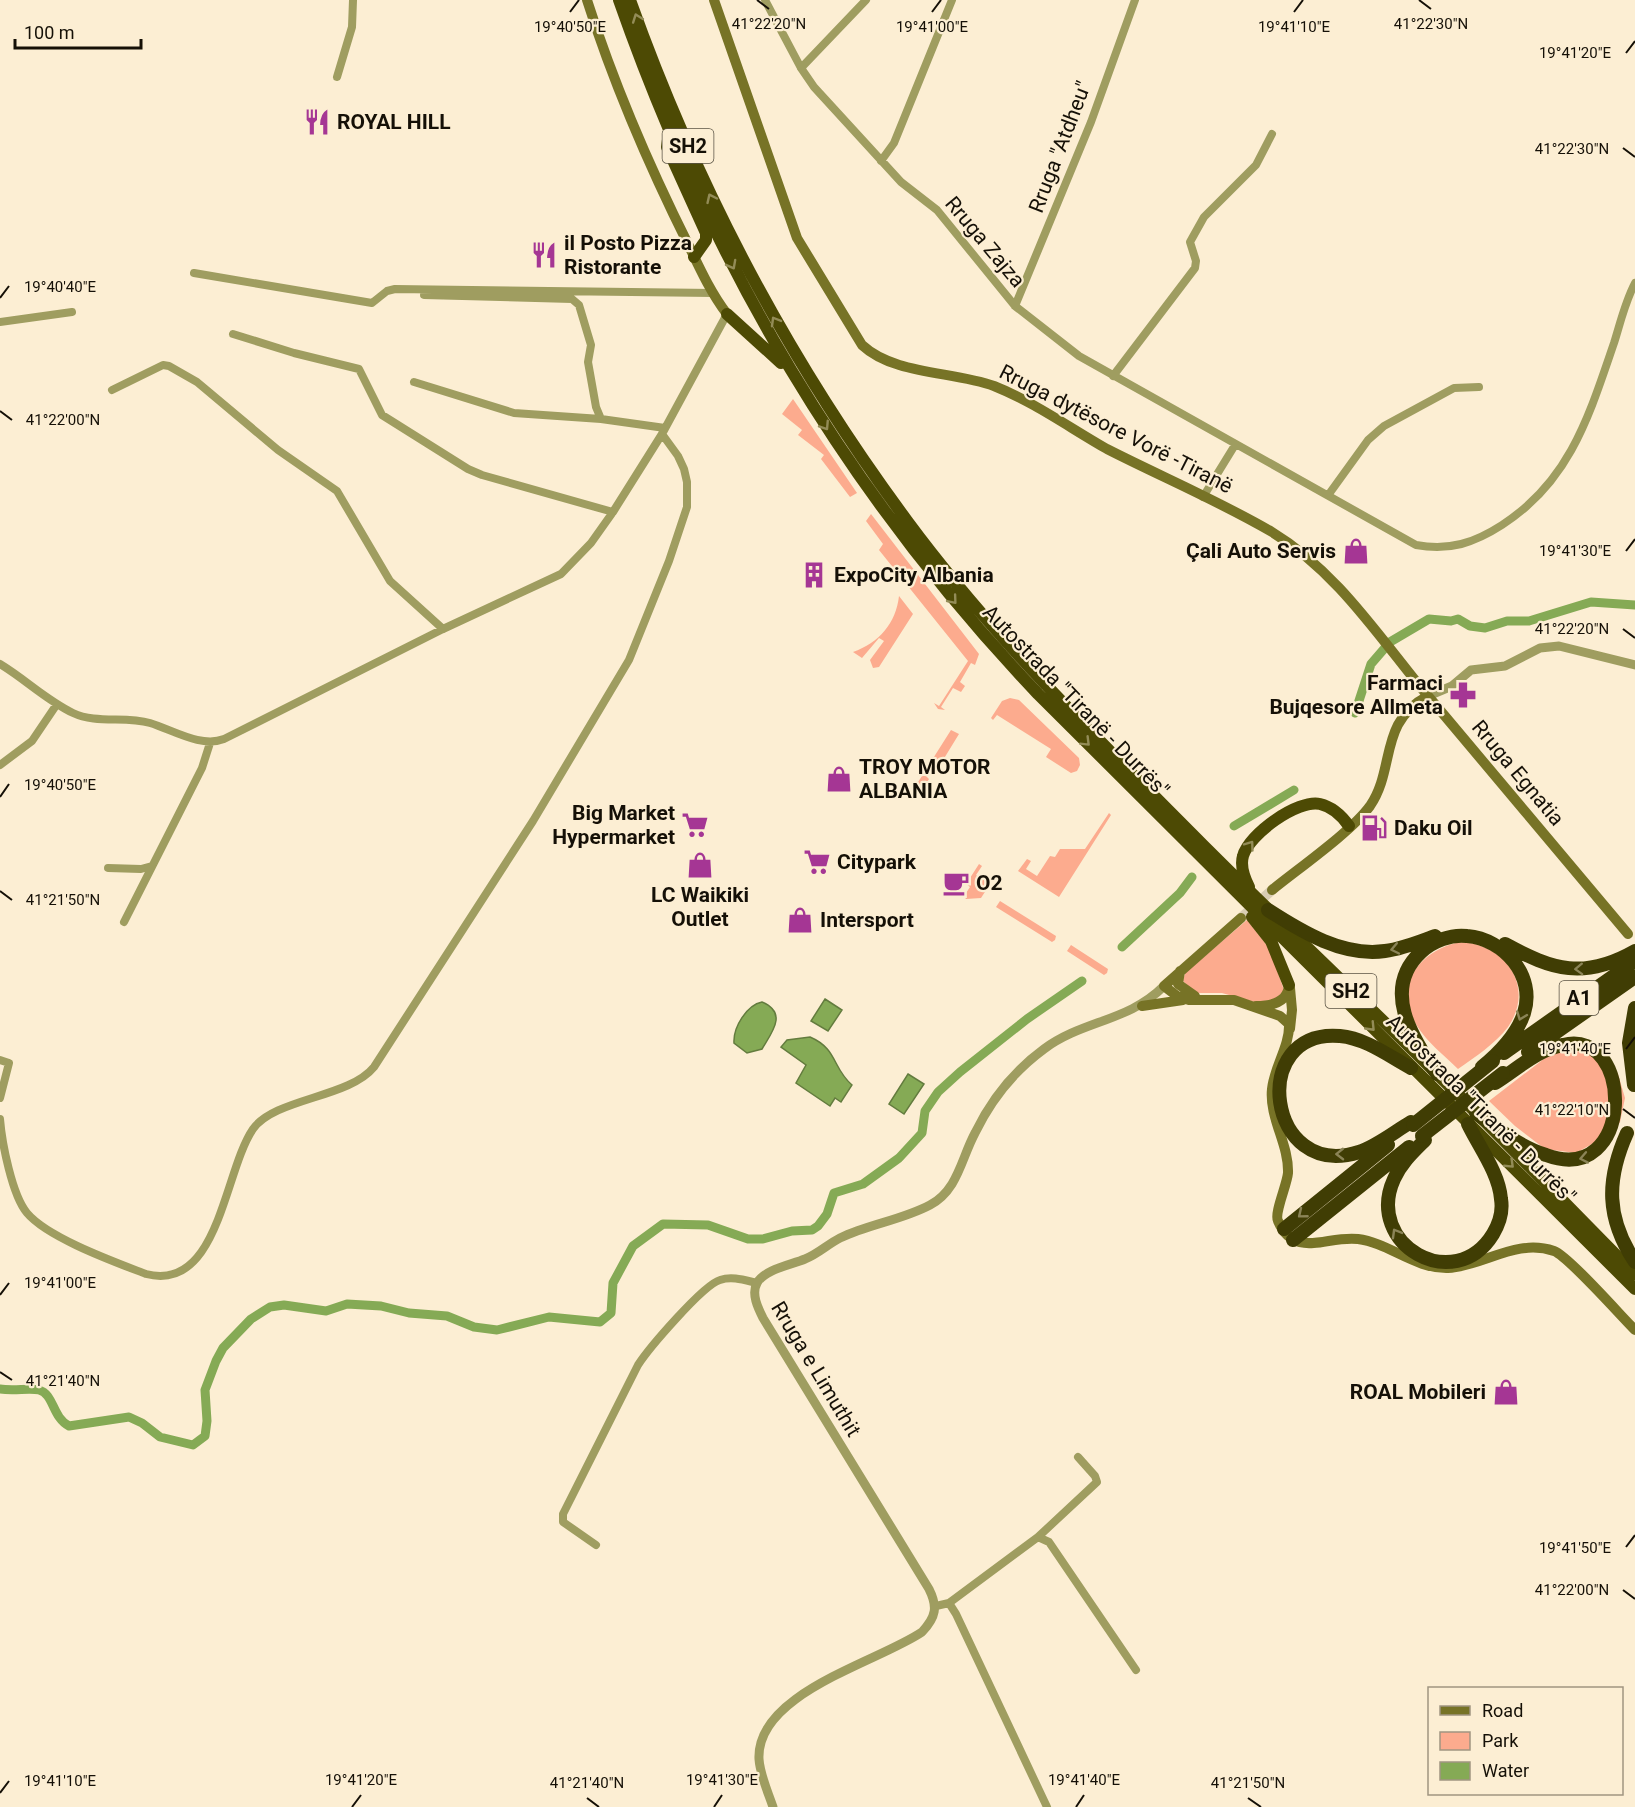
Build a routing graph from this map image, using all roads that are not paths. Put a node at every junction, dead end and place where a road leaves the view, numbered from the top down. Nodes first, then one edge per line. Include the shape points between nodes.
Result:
1 (353, 0) edge
2 (587, 0) edge
3 (619, 0) edge
4 (630, 0) edge
5 (714, 0) edge
6 (765, 0) edge
7 (866, 0) edge
8 (952, 0) edge
9 (1135, 0) edge
10 (801, 68) junction
11 (337, 77) dead end
12 (669, 131) junction
13 (1272, 134) dead end
14 (881, 161) junction
15 (694, 257) junction
16 (194, 273) dead end
17 (1635, 283) edge
18 (713, 293) junction
19 (424, 295) dead end
20 (1633, 295) edge
21 (1015, 306) junction
22 (72, 312) dead end
23 (727, 314) junction
24 (0, 322) edge
25 (233, 334) dead end
26 (1113, 376) junction
27 (794, 377) junction
28 (414, 382) dead end
29 (1479, 387) dead end
30 (112, 390) dead end
31 (601, 419) junction
32 (663, 431) junction
33 (1235, 444) junction
34 (1329, 494) junction
35 (1203, 497) junction
36 (613, 512) junction
37 (443, 629) junction
38 (0, 664) edge
39 (1635, 665) edge
40 (1405, 669) joint
41 (1428, 696) junction
42 (57, 704) junction
43 (210, 743) junction
44 (0, 765) edge
45 (1349, 826) junction
46 (152, 866) junction
47 (1212, 867) junction
48 (108, 868) dead end
49 (1272, 890) tunnel mouth
50 (1256, 898) junction
51 (1268, 910) junction
52 (1241, 918) tunnel mouth
53 (124, 922) dead end
54 (1628, 934) dead end
55 (1635, 951) edge
56 (1635, 960) edge
57 (1180, 970) junction
58 (1635, 977) edge
59 (1289, 985) junction
60 (1164, 986) junction
61 (1207, 998) junction
62 (1189, 1000) junction
63 (1246, 1004) junction
64 (1142, 1006) junction
65 (1635, 1008) edge
66 (1289, 1032) junction
67 (0, 1060) edge
68 (1492, 1060) junction
69 (1411, 1068) junction
70 (1437, 1074) junction
71 (1504, 1074) junction
72 (1633, 1096) edge
73 (0, 1098) edge
74 (0, 1119) edge
75 (1472, 1119) junction
76 (1412, 1124) junction
77 (1424, 1138) junction
78 (1288, 1234) junction
79 (1635, 1262) edge
80 (1635, 1274) edge
81 (757, 1283) junction
82 (1635, 1289) edge
83 (1635, 1330) edge
84 (1078, 1457) dead end
85 (1038, 1537) junction
86 (596, 1545) dead end
87 (949, 1603) junction
88 (936, 1606) junction
89 (1136, 1670) dead end
90 (773, 1807) edge
91 (1047, 1807) edge

1 - 11 street via 351,27
2 - 15 main road via 649,164
3 - 12 highway, Autostrada "Tiranë - Durrës" / SH2
50 -> 4 highway, Autostrada "Tiranë - Durrës" / SH2 via 1006,644 930,552 866,465 810,380 738,253 680,127
5 - 35 main road, Rruga dytësore Vorë -Tiranë via 797,238 862,345 893,363 962,376 1002,389
6 - 10 street, Rruga Zajza
7 - 10 street
8 - 14 street via 894,143
9 - 21 street, Rruga "Atdheu" via 1091,122
10 - 14 street, Rruga Zajza
12 - 15 highway via 667,147 706,233 706,240
12 -> 27 highway, Autostrada "Tiranë - Durrës" / SH2 via 729,258
13 - 26 street via 1256,165 1196,228 1190,242 1195,268
14 - 21 street, Rruga Zajza via 938,210
15 - 18 main road
16 - 18 street via 372,303 395,289
17 - 20 street, Rruga Zajza
18 - 23 main road
19 - 31 street via 577,301 591,345 588,362
20 - 34 street, Rruga Zajza via 1584,429 1548,486 1521,512 1470,543 1430,547 1406,541
21 - 26 street, Rruga Zajza via 1056,340
22 - 24 street
23 - 27 highway
23 - 32 street
25 - 36 street via 354,366 363,374 382,415 468,469
26 - 33 street, Rruga Zajza
27 -> 47 highway, Autostrada "Tiranë - Durrës" / SH2 via 880,508 966,616 1038,694
28 - 31 street via 514,412
29 - 34 street via 1454,388 1384,426 1368,440
30 - 37 street via 163,365 197,382 278,450 338,491 390,581
31 - 32 street
32 - 36 street
32 - 74 street via 684,469 687,507 629,660 533,821 375,1067 360,1079 258,1122 241,1153 215,1228 189,1267 172,1277 146,1274 59,1236 37,1222 20,1200
33 - 34 street, Rruga Zajza
33 - 35 street
35 - 40 main road, Rruga dytësore Vorë -Tiranë via 1270,531 1304,554 1326,574
36 - 37 street via 591,543 561,574
37 - 43 street
38 - 42 street
39 - 41 street via 1547,646 1515,663 1471,670 1452,686
40 - 41 main road, Rruga Egnatia
41 - 45 main road via 1410,708 1396,725 1374,799
41 - 54 main road, Rruga Egnatia
42 - 43 street via 75,714 149,723
42 - 44 street via 32,741
43 - 46 street via 202,768
45 - 49 main road
50 -> 45 highway via 1242,862 1247,847 1260,833 1297,808 1312,804 1330,808
46 - 48 street
46 - 53 street
47 - 59 highway via 1270,941
47 -> 69 highway, Autostrada "Tiranë - Durrës" / SH2
50 - 51 highway, Autostrada "Tiranë - Durrës" / SH2
55 -> 51 highway via 1603,965 1568,969 1534,960 1483,933 1464,931 1388,951 1361,951 1312,936
51 - 70 highway, Autostrada "Tiranë - Durrës" / SH2
52 - 57 main road
56 - 68 highway, A1
57 - 60 main road
57 - 61 main road via 1177,981 1182,989
58 - 71 highway, A1 via 1579,1014
59 - 63 main road via 1279,1002 1258,1007
59 - 66 main road
60 - 62 main road
60 - 64 street, Rruga e Limuthit
61 - 62 main road
61 - 63 main road
62 - 64 main road
63 - 66 main road via 1286,1019
64 - 81 street, Rruga e Limuthit via 1065,1035 1029,1060 986,1113 957,1177 941,1198 839,1238
65 - 72 highway via 1629,1043
66 - 78 main road via 1272,1092 1274,1115 1288,1161 1286,1187 1277,1215
67 - 73 street via 9,1063
70 -> 68 highway via 1412,1035 1401,995 1407,968 1415,957 1445,938 1466,936 1490,941 1509,955 1521,973 1526,991 1524,1013
68 - 76 highway, A1, bridge
69 - 75 highway, Autostrada "Tiranë - Durrës" / SH2
76 -> 69 highway via 1359,1152 1324,1154 1306,1146 1291,1132 1278,1100 1280,1078 1289,1058 1319,1038 1340,1036 1362,1042
70 - 75 highway, Autostrada "Tiranë - Durrës" / SH2
71 - 72 highway via 1554,1047 1581,1044 1613,1059 1624,1073
71 - 77 highway, A1, bridge
75 -> 77 highway via 1500,1191 1501,1211 1489,1240 1474,1254 1454,1261 1433,1261 1413,1253 1399,1239 1389,1217 1393,1180
79 -> 75 highway via 1618,1227 1611,1189 1630,1121 1606,1149 1587,1158 1568,1160 1536,1152
75 - 80 highway, Autostrada "Tiranë - Durrës" / SH2
75 -> 82 highway, Autostrada "Tiranë - Durrës" / SH2
76 -> 78 highway
77 - 78 highway
78 - 83 main road via 1301,1245 1339,1238 1364,1239 1425,1264 1446,1268 1518,1248 1552,1250 1567,1260
81 - 86 street via 729,1278 713,1283 651,1346 638,1365 563,1514 563,1522
81 - 88 street, Rruga e Limuthit via 755,1294 763,1318
84 - 85 street via 1097,1482
85 - 87 street
85 - 89 street via 1049,1542
87 - 88 street
87 - 91 street
88 - 90 street via 933,1619 922,1632 805,1691 777,1717 763,1740 759,1759

